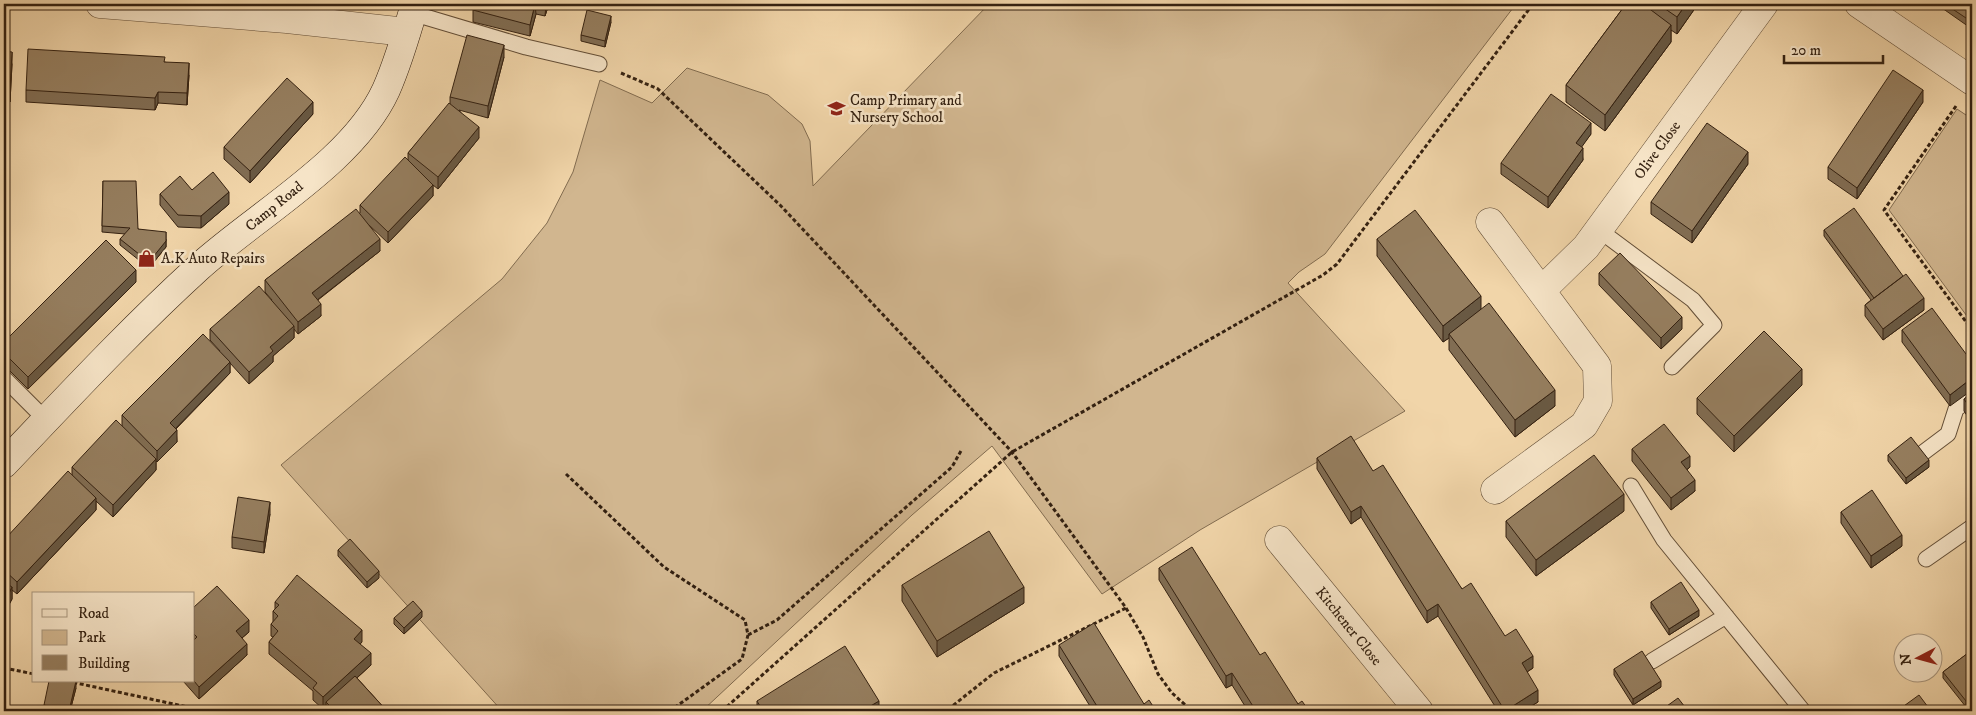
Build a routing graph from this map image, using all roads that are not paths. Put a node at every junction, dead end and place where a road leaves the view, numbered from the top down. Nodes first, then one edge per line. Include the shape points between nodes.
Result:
1 (100, 4) edge
2 (1764, 4) edge
3 (1859, 4) edge
4 (411, 16) edge
5 (599, 64) road end
6 (1965, 92) edge
7 (1490, 222) dead end
8 (1598, 230) junction
9 (1542, 290) junction
10 (1672, 367) dead end
11 (4, 378) edge
12 (1972, 397) edge
13 (46, 420) junction
14 (1924, 452) edge
15 (4, 464) edge
16 (1631, 486) dead end
17 (1495, 490) dead end
18 (1972, 527) edge
19 (1278, 540) dead end
20 (1926, 560) dead end
21 (1726, 616) junction
22 (1652, 661) dead end
23 (1419, 711) edge
24 (1803, 711) edge

1 - 4 street via 297,20
2 - 8 street, Olive Close
3 - 6 street
4 - 5 lane
4 - 13 street, Camp Road via 386,90 367,121 343,150 200,266 136,325
7 - 9 street
8 - 9 street, Olive Close via 1586,247
8 - 10 lane via 1694,300 1714,325
9 - 17 street via 1597,366 1598,401 1584,426
11 - 13 lane
12 - 14 lane via 1956,409 1948,434
13 - 15 street, Camp Road
16 - 21 lane via 1664,540
18 - 20 lane
19 - 23 street, Kitchener Close
21 - 22 lane
21 - 24 lane

